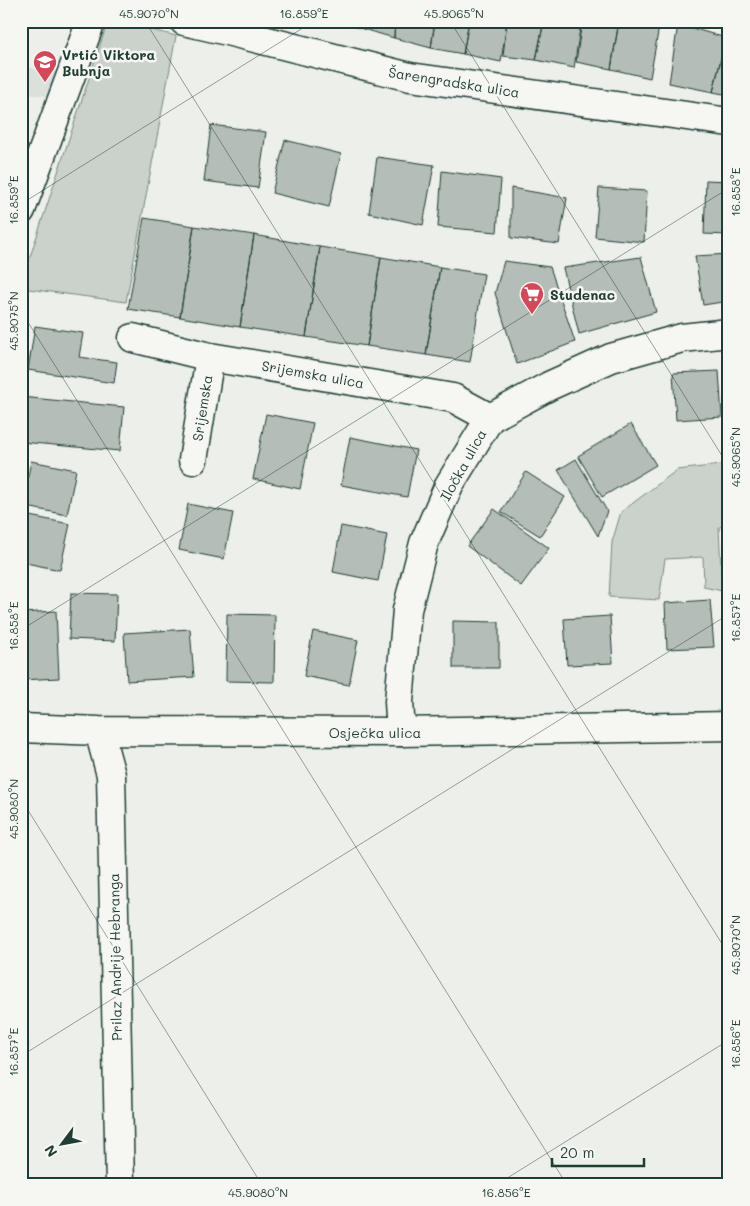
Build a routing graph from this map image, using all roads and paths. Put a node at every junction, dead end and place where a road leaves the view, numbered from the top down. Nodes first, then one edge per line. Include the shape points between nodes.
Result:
1 (91, 21) edge
2 (184, 21) edge
3 (729, 122) edge
4 (21, 210) edge
5 (729, 333) edge
6 (133, 338) dead end
7 (210, 357) junction
8 (490, 418) junction
9 (193, 460) dead end
10 (729, 726) edge
11 (21, 728) edge
12 (99, 731) junction
13 (401, 732) junction
14 (120, 1185) edge

1 - 4 street
2 - 3 street, Šarengradska ulica via 410,77
5 - 8 street, Iločka ulica via 682,338 611,358
6 - 7 street, Srijemska ulica
7 - 8 street, Srijemska ulica via 453,398
7 - 9 street, Srijemska
8 - 13 street, Iločka ulica via 449,485 424,543 407,610 399,702
10 - 13 street, Osječka ulica
11 - 12 street, Osječka ulica
12 - 13 street, Osječka ulica
12 - 14 street, Prilaz Andrije Hebranga via 112,775

